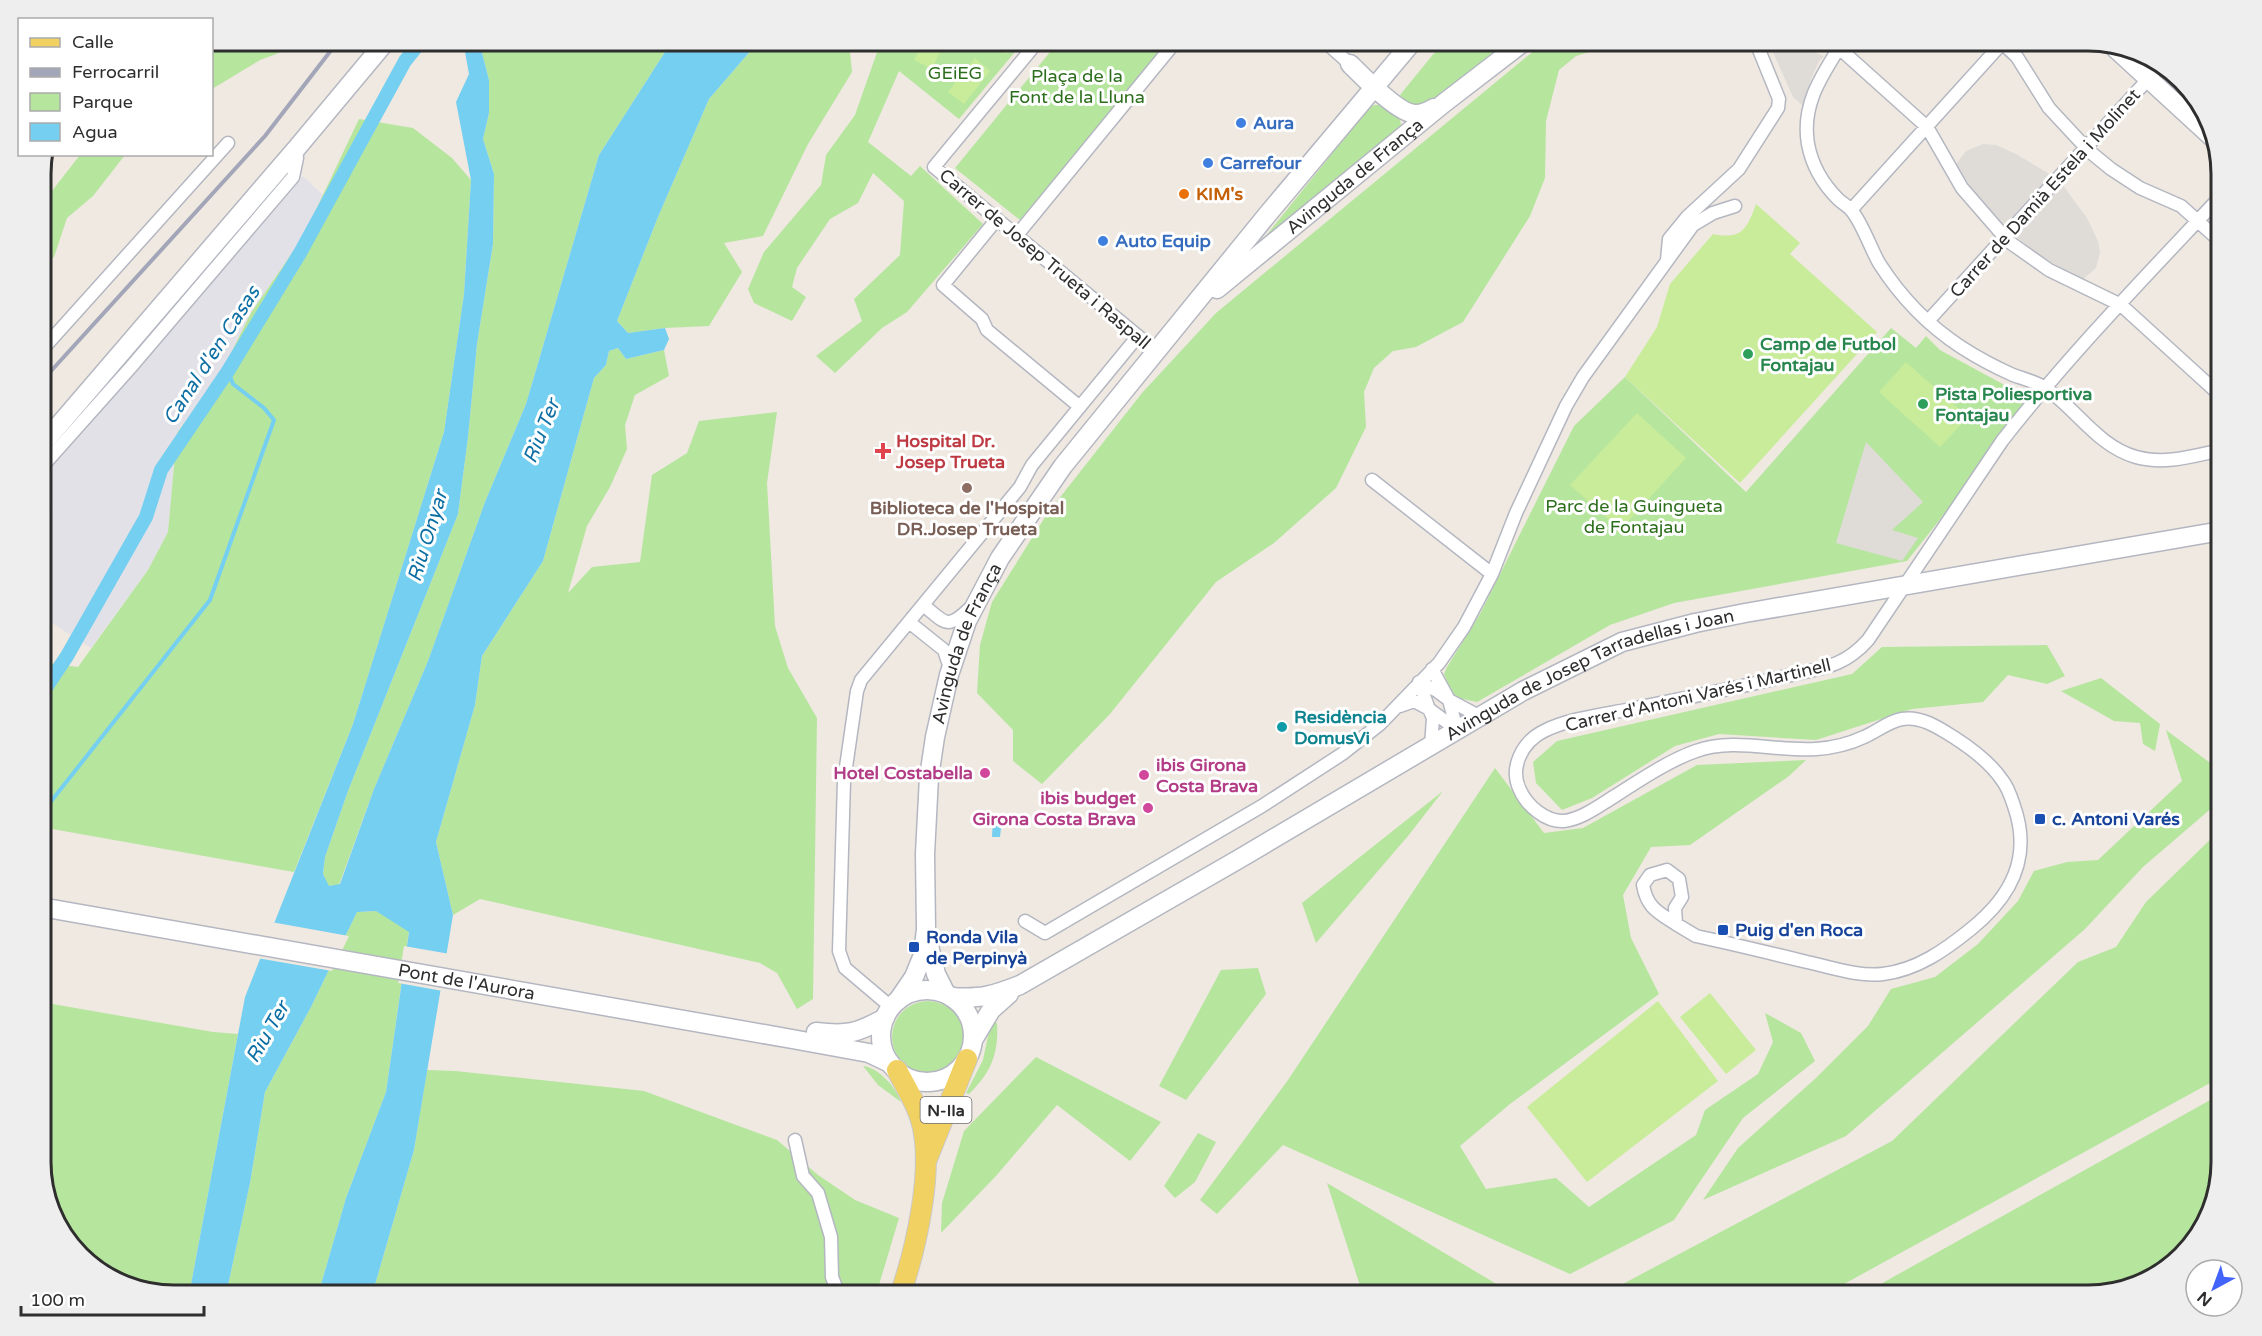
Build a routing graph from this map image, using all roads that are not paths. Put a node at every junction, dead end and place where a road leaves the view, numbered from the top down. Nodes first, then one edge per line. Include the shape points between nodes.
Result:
1 (378, 51) edge
2 (1030, 51) edge
3 (1168, 51) edge
4 (1335, 51) edge
5 (1403, 51) edge
6 (1404, 51) edge
7 (1406, 51) edge
8 (1512, 51) edge
9 (1759, 51) edge
10 (1838, 51) edge
11 (1849, 51) edge
12 (1994, 51) edge
13 (2010, 51) edge
14 (2135, 60) edge
15 (1350, 64) junction
16 (2155, 72) edge
17 (1373, 87) junction
18 (1444, 104) junction
19 (1400, 107) junction
20 (2198, 121) edge
21 (1927, 127) junction
22 (228, 143) dead end
23 (2085, 148) junction
24 (296, 149) junction
25 (1735, 206) dead end
26 (2211, 207) edge
27 (1851, 210) junction
28 (997, 219) junction
29 (2198, 221) junction
30 (2211, 233) edge
31 (1017, 235) junction
32 (2004, 237) junction
33 (1667, 261) junction
34 (2121, 305) junction
35 (1185, 315) junction
36 (1928, 321) junction
37 (1138, 336) junction
38 (51, 340) edge
39 (1156, 351) junction
40 (2211, 387) edge
41 (2046, 388) junction
42 (2056, 398) junction
43 (2034, 401) junction
44 (1080, 407) junction
45 (51, 434) edge
46 (2211, 452) edge
47 (51, 457) edge
48 (1372, 480) dead end
49 (2211, 533) edge
50 (1492, 574) junction
51 (1906, 584) junction
52 (977, 602) junction
53 (923, 605) junction
54 (909, 622) junction
55 (950, 668) junction
56 (1432, 669) junction
57 (1419, 682) junction
58 (1449, 700) junction
59 (1396, 707) junction
60 (1429, 708) junction
61 (1479, 716) junction
62 (1456, 730) junction
63 (1431, 746) junction
64 (51, 899) edge
65 (51, 909) edge
66 (1025, 921) dead end
67 (1676, 924) dead end
68 (926, 929) junction
69 (1020, 985) junction
70 (948, 995) junction
71 (892, 1008) junction
72 (793, 1034) junction
73 (970, 1049) junction
74 (894, 1067) junction
75 (795, 1140) dead end
76 (926, 1162) junction
77 (835, 1285) edge
78 (903, 1285) edge

1 - 24 main road
2 - 28 street, Carrer de Josep Trueta i Raspall via 934,167
3 - 31 street
4 - 15 street
5 - 15 main road via 1384,67
6 - 17 main road, Avinguda de França
7 - 19 main road via 1395,75 1394,89
8 - 18 main road, Avinguda de França
9 - 33 street via 1779,99 1775,115 1739,169 1669,239
10 - 27 street via 1815,87 1807,133 1819,176
11 - 21 street
12 - 21 street
13 - 23 street via 2049,108
14 - 16 main road
15 - 17 main road
16 - 20 main road
16 - 23 street, Carrer de Damià Estela i Molinet
17 - 19 main road
17 - 35 main road, Avinguda de França
18 - 19 main road via 1415,115
18 - 35 main road, Avinguda de França
21 - 27 street
21 - 32 street via 1962,188
22 - 38 street
23 - 29 street via 2128,180 2181,206
23 - 32 street, Carrer de Damià Estela i Molinet
24 - 45 main road
24 - 47 street via 293,177
25 - 33 street via 1693,225
26 - 29 street, Carrer d'Antoni Varés i Martinell
27 - 36 street via 1880,264
28 - 31 street, Carrer de Josep Trueta i Raspall
28 - 44 street via 943,285 982,320 987,330
29 - 30 street
29 - 34 street, Carrer d'Antoni Varés i Martinell
31 - 37 street, Carrer de Josep Trueta i Raspall
32 - 34 street via 2049,270
32 - 36 street, Carrer de Damià Estela i Molinet
33 - 50 street via 1566,406
34 - 40 street
34 - 41 street, Carrer d'Antoni Varés i Martinell
35 - 39 main road, Avinguda de França
36 - 41 street via 1982,360
37 - 39 street, Carrer de Josep Trueta i Raspall
37 - 44 street
39 - 52 main road, Avinguda de França via 1063,466 1000,558
41 - 42 street
41 - 43 street, Carrer d'Antoni Varés i Martinell
42 - 43 street
42 - 46 street via 2100,438 2134,456 2168,460
43 - 51 street, Carrer d'Antoni Varés i Martinell via 2002,441
44 - 53 street
48 - 50 street
49 - 51 main road, Avinguda de Josep Tarradellas i Joan
50 - 56 street via 1464,627
51 - 61 main road, Avinguda de Josep Tarradellas i Joan via 1641,636 1592,656
51 - 67 street, Carrer d'Antoni Varés i Martinell via 1868,640 1846,661 1553,727 1535,736 1523,750 1516,775 1518,786 1533,808 1547,817 1569,820 1696,750 1759,745 1815,749 1843,745 1900,719 1919,719 1941,729 1988,763 2011,798 2022,851 2015,874 1994,908 1934,957 1882,975 1850,972 1696,936
52 - 53 street via 950,623
52 - 55 main road, Avinguda de França
53 - 54 street
54 - 55 street via 944,650
54 - 71 street via 861,680 857,691 843,809 839,951 845,968
55 - 68 main road, Avinguda de França via 929,777
56 - 57 street
56 - 58 street
57 - 58 street
57 - 59 street
57 - 60 street
58 - 61 street
58 - 62 street
59 - 60 street via 1413,701
59 - 66 street via 1342,754 1045,933
60 - 62 street
60 - 63 street via 1433,718
61 - 62 main road, Avinguda de Josep Tarradellas i Joan
62 - 63 main road, Avinguda de Josep Tarradellas i Joan
63 - 69 main road, Avinguda de Josep Tarradellas i Joan
64 - 72 main road, Pont de l'Aurora
65 - 72 main road, Pont de l'Aurora
68 - 70 main road, Avinguda de França via 936,974
68 - 71 main road, Avinguda de França via 919,968
69 - 70 main road, Avinguda de Josep Tarradellas i Joan via 974,999
69 - 73 main road, Avinguda de Josep Tarradellas i Joan via 991,1010
70 - 71 main road via 922,990 910,993
70 - 73 main road via 967,1013 973,1029
71 - 72 main road, Pont de l'Aurora via 860,1031
71 - 74 main road, N-IIa via 882,1041
72 - 74 main road, Pont de l'Aurora via 869,1053
73 - 74 main road, N-IIa via 955,1073 938,1081 913,1080
73 - 76 main road, N-IIa
74 - 76 main road, N-IIa via 921,1118
75 - 77 street via 803,1176 818,1193 831,1237
76 - 78 main road, N-IIa via 914,1244

